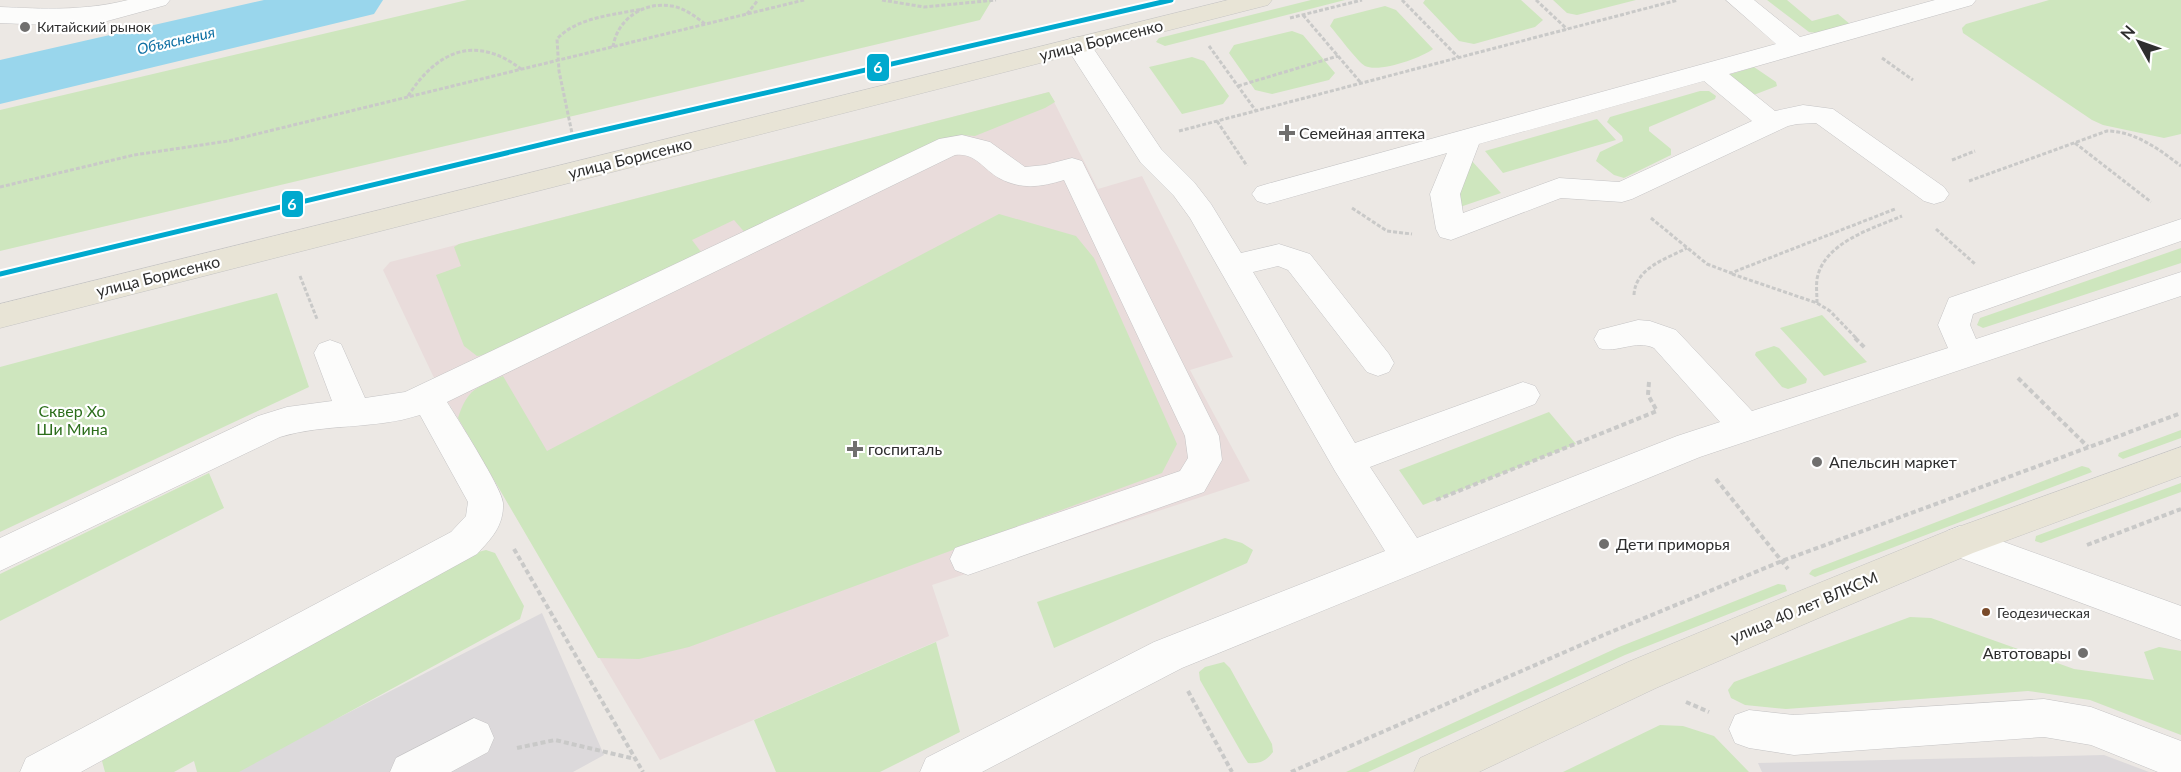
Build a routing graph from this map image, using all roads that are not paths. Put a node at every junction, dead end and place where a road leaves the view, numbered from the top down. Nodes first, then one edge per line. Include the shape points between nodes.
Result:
1 (157, 0) edge
2 (1259, 0) edge
3 (1738, 0) edge
4 (1963, 0) edge
5 (0, 15) edge
6 (1078, 45) junction
7 (1796, 46) junction
8 (1709, 71) junction
9 (1772, 123) junction
10 (1467, 139) junction
11 (1267, 194) dead end
12 (1934, 194) road end
13 (2181, 230) edge
14 (1233, 266) junction
15 (2181, 284) edge
16 (0, 316) edge
17 (1611, 339) dead end
18 (330, 353) dead end
19 (1966, 354) junction
20 (1378, 363) dead end
21 (1522, 395) dead end
22 (427, 397) junction
23 (354, 413) junction
24 (1745, 426) junction
25 (1347, 461) junction
26 (2181, 461) edge
27 (1960, 542) junction
28 (0, 555) edge
29 (1410, 558) junction
30 (968, 559) dead end
31 (2181, 623) edge
32 (1749, 729) road end
33 (474, 738) road end
34 (2181, 761) edge
35 (40, 772) edge
36 (411, 772) edge
37 (940, 772) edge
38 (1434, 772) edge

1 - 5 street via 100,15 69,18
2 - 6 main road, улица Борисенко
3 - 7 street
4 - 7 street
6 - 14 street via 1140,142 1201,211
6 - 16 main road, улица Борисенко
7 - 8 street
8 - 9 street
8 - 10 street
9 - 10 street via 1622,192 1559,188 1451,229 1445,194
9 - 12 street via 1804,112 1823,115
10 - 11 street
13 - 19 street via 1960,306 1954,325
14 - 20 street via 1279,255 1299,262
14 - 25 street
15 - 19 street
17 - 24 street via 1635,331 1665,339
18 - 23 street
19 - 24 street
21 - 25 street
22 - 23 street via 395,409
22 - 30 street via 948,146 976,146 1020,176 1040,177 1072,168 1202,436 1204,460 1192,482
22 - 35 street via 486,501 483,523 464,543
23 - 28 street via 292,418 270,426
24 - 29 street
25 - 29 street
26 - 27 main road, улица 40 лет ВЛКСМ
27 - 31 street
27 - 38 main road, улица 40 лет ВЛКСМ via 1642,675
29 - 37 street via 1168,655
32 - 34 street via 1794,735 2044,718 2091,726
33 - 36 street

